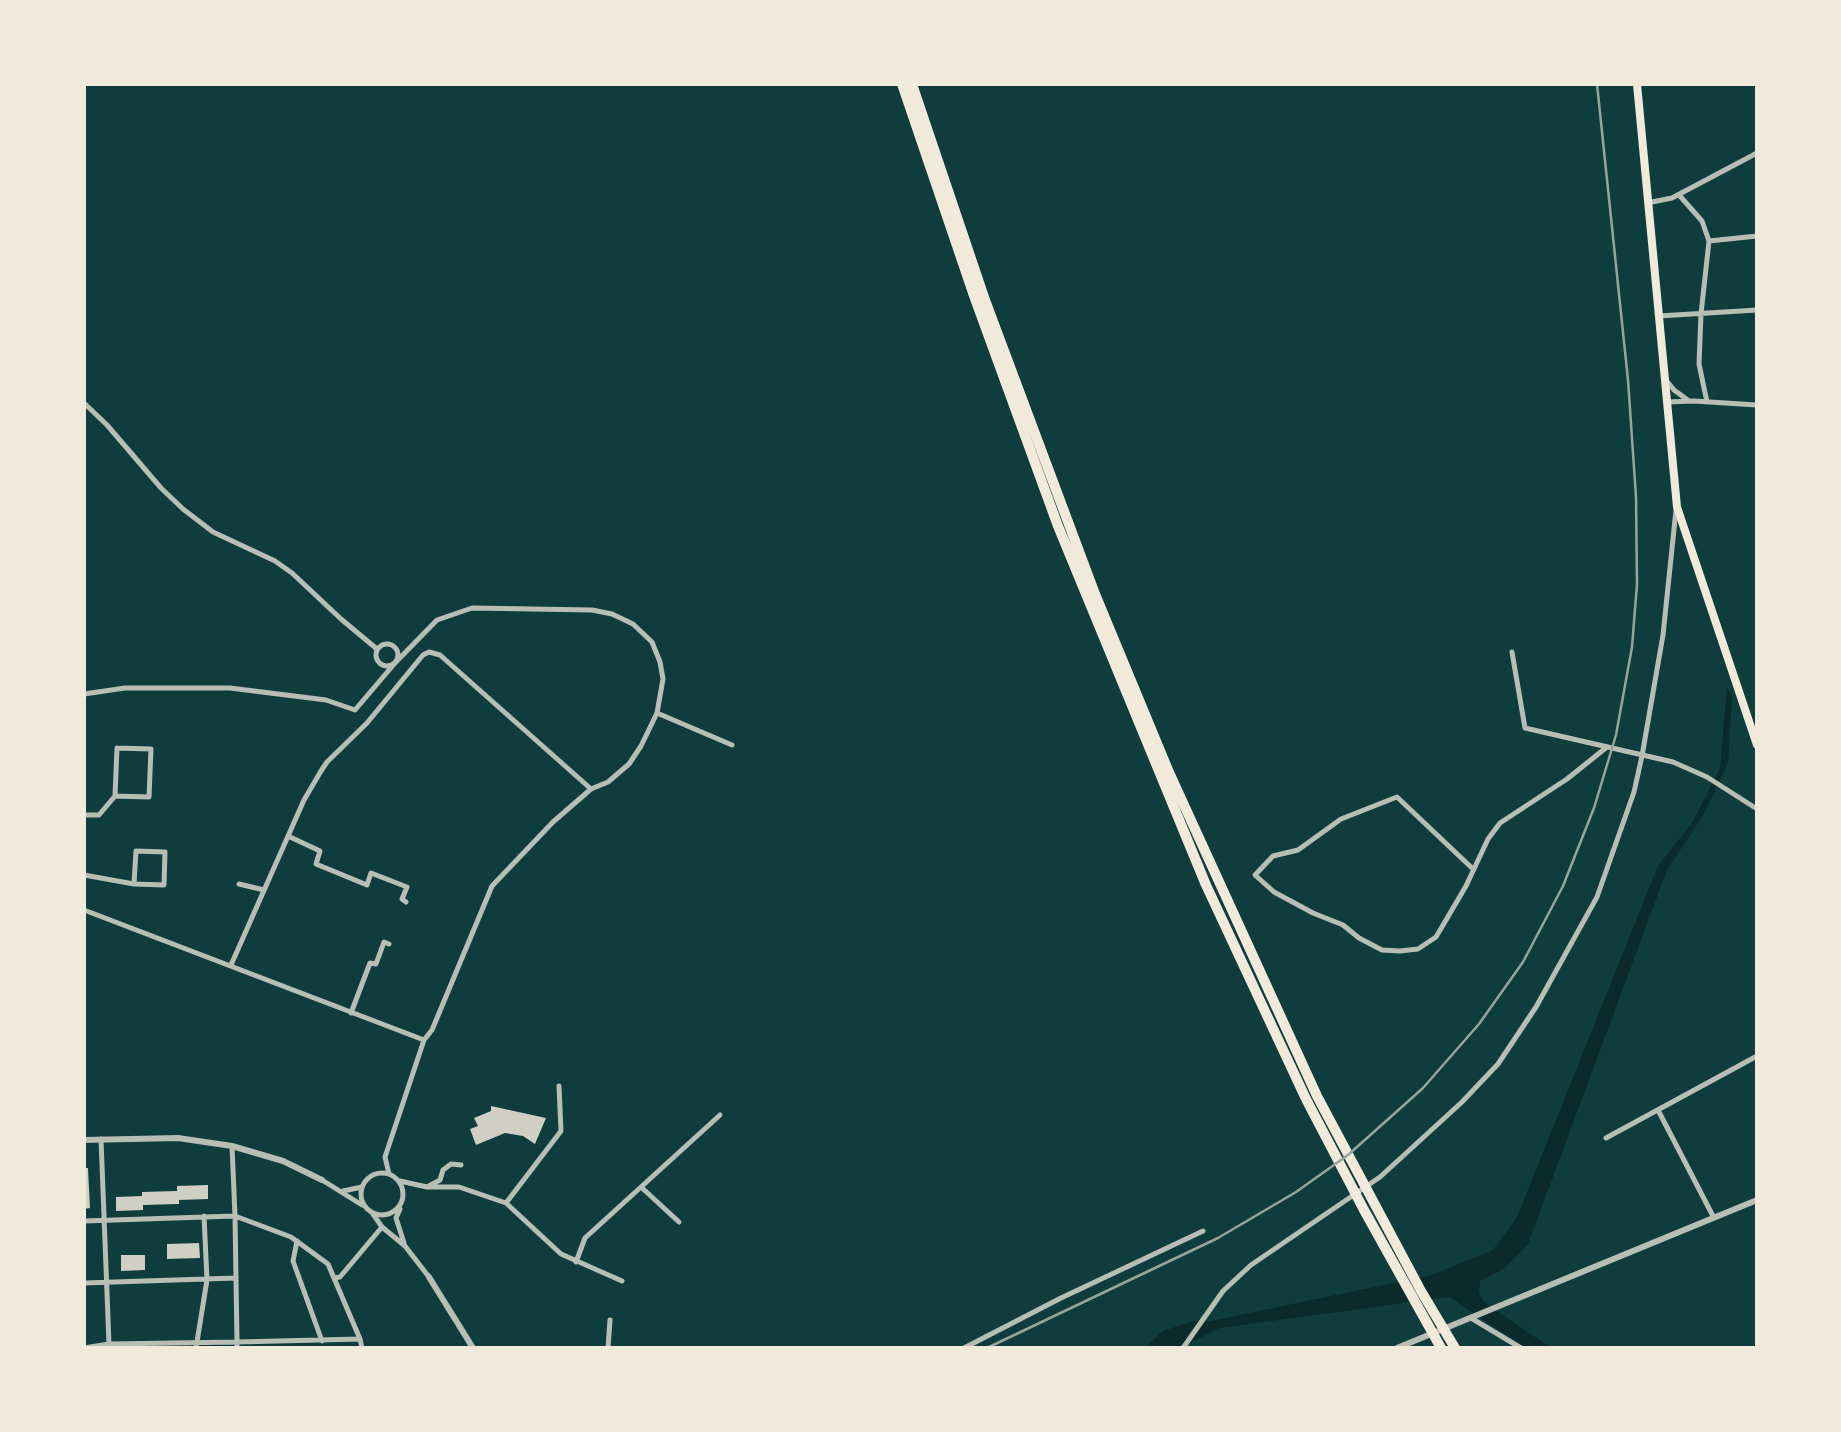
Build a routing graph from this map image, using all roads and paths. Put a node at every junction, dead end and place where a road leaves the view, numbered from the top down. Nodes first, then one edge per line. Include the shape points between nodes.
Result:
1 (902, 84) edge
2 (912, 84) edge
3 (1636, 84) edge
4 (1757, 153) edge
5 (1679, 195) junction
6 (1647, 203) junction
7 (1757, 236) edge
8 (1709, 241) junction
9 (1757, 310) edge
10 (1701, 314) junction
11 (1657, 316) junction
12 (1664, 378) junction
13 (1689, 401) junction
14 (1667, 402) junction
15 (1707, 402) junction
16 (84, 403) edge
17 (1757, 405) edge
18 (1677, 507) junction
19 (377, 649) junction
20 (1512, 652) dead end
21 (396, 663) junction
22 (84, 694) edge
23 (355, 710) junction
24 (657, 713) junction
25 (367, 723) junction
26 (1757, 745) edge
27 (732, 746) dead end
28 (1607, 747) junction
29 (1642, 756) junction
30 (591, 789) junction
31 (115, 796) junction
32 (1757, 809) edge
33 (84, 815) edge
34 (288, 836) junction
35 (1473, 869) junction
36 (84, 875) edge
37 (134, 884) junction
38 (239, 884) dead end
39 (264, 890) junction
40 (406, 902) dead end
41 (84, 911) edge
42 (389, 944) dead end
43 (231, 965) junction
44 (351, 1013) junction
45 (424, 1040) junction
46 (1757, 1056) edge
47 (559, 1086) dead end
48 (1311, 1098) junction
49 (1658, 1110) junction
50 (720, 1115) dead end
51 (101, 1139) junction
52 (1606, 1139) dead end
53 (84, 1140) edge
54 (232, 1146) junction
55 (385, 1157) junction
56 (461, 1165) dead end
57 (378, 1173) junction
58 (389, 1174) junction
59 (322, 1180) joint
60 (400, 1181) junction
61 (362, 1187) junction
62 (427, 1187) junction
63 (641, 1187) junction
64 (343, 1191) junction
65 (1757, 1200) edge
66 (402, 1203) junction
67 (506, 1203) junction
68 (370, 1211) junction
69 (204, 1216) junction
70 (235, 1216) junction
71 (1714, 1218) junction
72 (103, 1220) junction
73 (84, 1221) edge
74 (679, 1222) dead end
75 (382, 1227) junction
76 (1203, 1231) dead end
77 (297, 1241) junction
78 (405, 1247) junction
79 (576, 1262) junction
80 (429, 1277) joint
81 (236, 1278) junction
82 (334, 1278) junction
83 (207, 1280) junction
84 (622, 1281) dead end
85 (108, 1282) junction
86 (84, 1283) edge
87 (1472, 1318) junction
88 (610, 1320) dead end
89 (360, 1339) junction
90 (322, 1341) junction
91 (109, 1344) junction
92 (196, 1345) edge
93 (237, 1345) edge
94 (84, 1348) edge
95 (362, 1348) edge
96 (473, 1348) edge
97 (608, 1348) edge
98 (964, 1348) edge
99 (1183, 1348) edge
100 (1397, 1348) edge
101 (1441, 1348) edge
102 (1455, 1348) edge
103 (1521, 1348) edge

1 - 48 highway via 972,293 1058,526 1206,885
2 - 48 highway via 985,300 1095,594
3 - 6 main road
4 - 5 street
5 - 6 street
5 - 8 street via 1702,221
6 - 11 main road
7 - 8 street
8 - 10 street
9 - 10 street
10 - 11 street
10 - 15 street via 1699,364
11 - 12 main road
12 - 13 street
12 - 14 main road
13 - 14 street
13 - 15 street
14 - 18 main road
15 - 17 street
16 - 19 street via 173,501 213,532 292,573
18 - 26 main road
18 - 29 street via 1663,635
19 - 21 street via 380,664
19 - 21 street via 387,643 394,646 399,656
20 - 28 street via 1525,728
21 - 23 street
21 - 24 street via 437,620 472,608 592,610 633,624 652,642 663,679
22 - 23 street via 125,688 230,688 326,700
23 - 25 street
24 - 27 street
24 - 30 street via 629,764
25 - 30 street via 417,660 435,653
25 - 34 street via 327,762
28 - 29 street
28 - 35 street via 1500,823
29 - 32 street via 1673,762 1707,777
29 - 99 street via 1597,897 1542,997 1497,1064 1380,1177 1251,1265 1223,1291
30 - 45 street via 492,886
31 - 31 street via 149,797 151,749 117,748
31 - 33 street via 99,815
34 - 39 street
34 - 40 street via 320,851 316,864 366,885 371,873 407,887 402,900
35 - 35 street via 1396,797 1341,819 1298,850 1273,856 1255,875 1274,892 1343,925 1359,938 1382,950 1400,951 1418,949 1437,937
36 - 37 street
37 - 37 street via 136,851 165,852 164,885
38 - 39 street
39 - 43 street
41 - 43 street
42 - 44 street via 384,942 376,964 370,963
43 - 44 street
44 - 45 street
45 - 55 street
46 - 49 street
47 - 67 street via 561,1131
48 - 101 highway via 1371,1222
48 - 102 highway
49 - 52 street
49 - 71 street
50 - 63 street
51 - 53 street
51 - 54 street via 178,1138
51 - 72 street
54 - 59 street via 283,1161
54 - 70 street
55 - 57 street
55 - 58 street
56 - 62 street via 451,1164 440,1180
57 - 58 street
57 - 61 street
58 - 60 street
59 - 64 street
60 - 62 street
60 - 66 street
61 - 64 street
61 - 68 street via 361,1199
62 - 67 street via 459,1187
63 - 74 street
63 - 79 street via 585,1238
64 - 68 street
65 - 71 street
66 - 68 street via 386,1215
66 - 78 street via 396,1218
67 - 79 street via 561,1254
68 - 75 street
69 - 70 street
69 - 72 street
69 - 83 street
70 - 77 street
70 - 81 street
71 - 87 street
72 - 73 street
72 - 85 street
75 - 78 street
75 - 82 street via 340,1277
76 - 98 street
77 - 82 street via 328,1264
77 - 90 street via 293,1261
78 - 80 street
79 - 84 street
80 - 96 street
81 - 83 street
81 - 93 street
82 - 89 street
83 - 85 street
83 - 92 street
85 - 86 street
85 - 91 street
87 - 100 street
87 - 103 street
88 - 97 street
89 - 90 street
89 - 95 street
90 - 93 street
91 - 92 street
91 - 94 street
92 - 93 street

